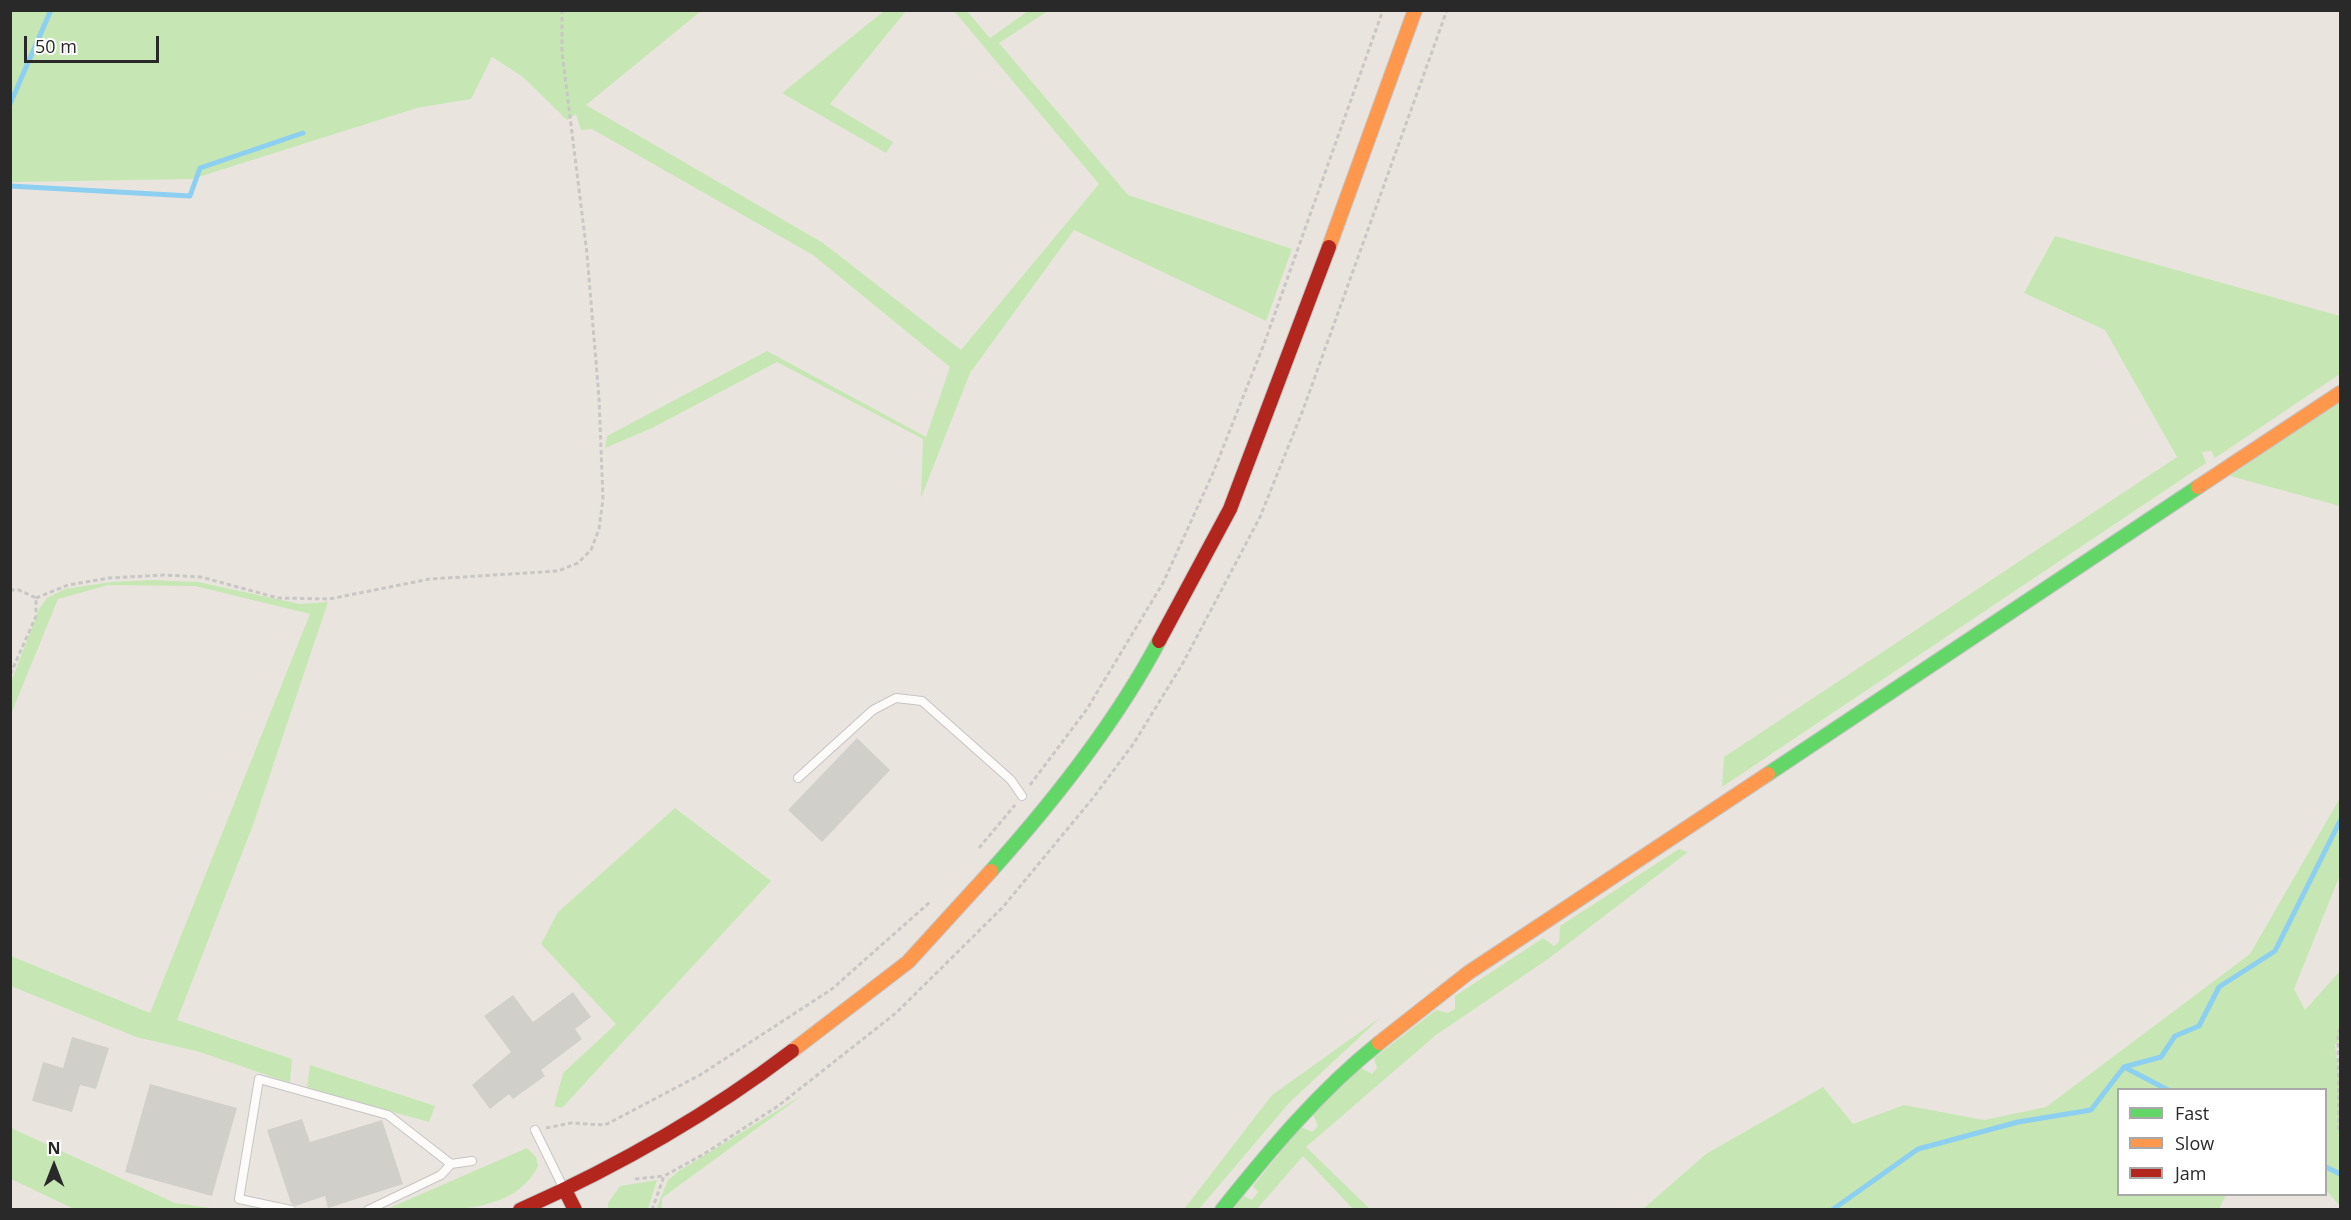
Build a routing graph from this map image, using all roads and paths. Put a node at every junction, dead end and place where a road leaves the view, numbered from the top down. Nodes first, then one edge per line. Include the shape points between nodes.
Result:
1 (562, 10) edge
2 (1383, 10) edge
3 (1414, 10) edge
4 (1447, 10) edge
5 (2340, 393) edge
6 (10, 590) edge
7 (36, 598) junction
8 (10, 675) edge
9 (798, 778) dead end
10 (1022, 796) junction
11 (976, 851) dead end
12 (937, 896) dead end
13 (2340, 1029) edge
14 (535, 1130) joint
15 (2339, 1130) edge
16 (472, 1161) dead end
17 (452, 1164) junction
18 (565, 1190) junction
19 (291, 1209) edge
20 (368, 1209) edge
21 (520, 1209) edge
22 (575, 1209) edge
23 (652, 1209) edge
24 (1222, 1209) edge

1 - 7 path via 562,52 587,254 599,398 603,499 591,550 578,563 558,571 430,579 329,599 278,598 201,577 164,575 68,585
2 - 10 path via 1264,344 1213,473 1163,583 1087,708
3 - 18 main road via 1230,509 1145,668 1046,810 908,962 752,1082 664,1138
4 - 23 path via 1303,410 1260,517 1183,663 1134,743 1094,798 1003,907 896,1013 778,1106 664,1176
5 - 24 main road via 1468,973 1343,1072 1266,1154
6 - 7 path
7 - 8 path via 36,616
9 - 10 lane via 873,710 896,698 922,701 1011,780
10 - 11 path
12 - 14 path via 832,989 700,1075 605,1125 571,1123
13 - 15 path
14 - 18 lane
16 - 17 lane
17 - 19 lane via 388,1115 259,1079 239,1199
17 - 20 lane via 441,1175
18 - 21 main road
18 - 22 main road

